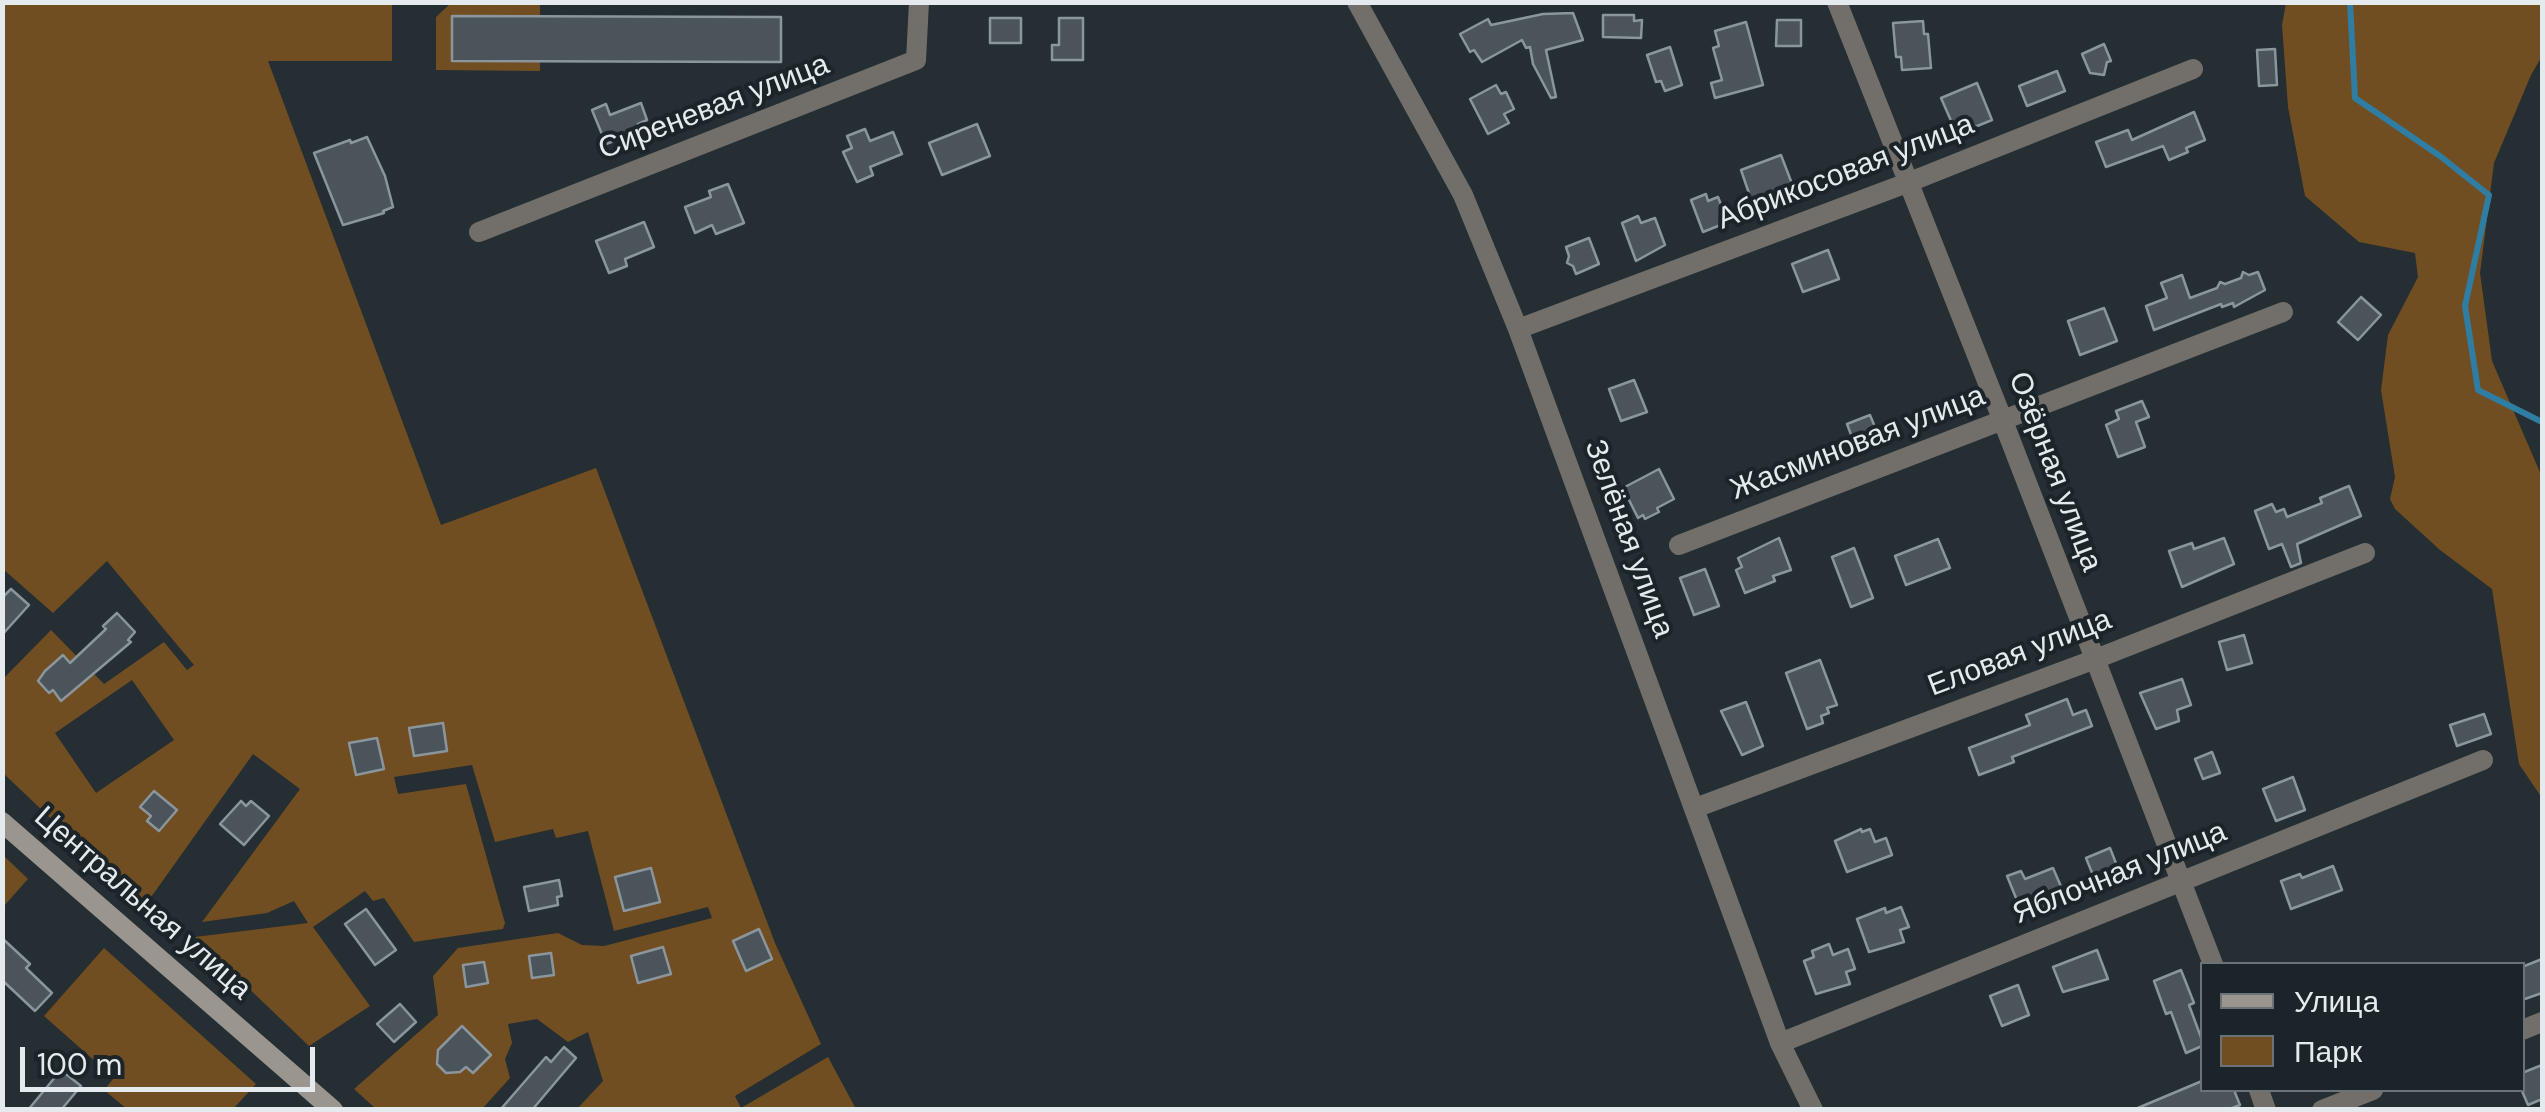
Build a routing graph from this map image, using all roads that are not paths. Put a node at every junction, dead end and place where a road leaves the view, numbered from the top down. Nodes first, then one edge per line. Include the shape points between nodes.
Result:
1 (919, 2) edge
2 (1357, 2) edge
3 (1836, 2) edge
4 (2193, 69) dead end
5 (1907, 183) junction
6 (479, 232) dead end
7 (2283, 312) dead end
8 (1518, 329) junction
9 (2003, 421) junction
10 (1679, 545) dead end
11 (2365, 554) dead end
12 (2093, 660) junction
13 (2483, 760) dead end
14 (1695, 808) junction
15 (2, 822) edge
16 (2182, 882) junction
17 (2212, 962) edge
18 (1780, 1043) junction
19 (2368, 1092) edge
20 (333, 1110) edge
21 (1813, 1110) edge
22 (2322, 1110) edge

1 - 6 street, Сиреневая улица via 916,60
2 - 8 street, Зелёная улица via 1463,195
3 - 5 street, Озёрная улица
4 - 5 street, Абрикосовая улица
5 - 8 street, Абрикосовая улица
5 - 9 street, Озёрная улица
7 - 9 street, Жасминовая улица
8 - 14 street, Зелёная улица
9 - 10 street, Жасминовая улица
9 - 12 street, Озёрная улица
11 - 12 street, Еловая улица
12 - 14 street, Еловая улица
12 - 16 street, Озёрная улица
13 - 16 street, Яблочная улица
14 - 18 street, Зелёная улица
15 - 20 main road, Центральная улица
16 - 17 street, Озёрная улица
16 - 18 street, Яблочная улица
18 - 21 street, Зелёная улица
19 - 22 street

